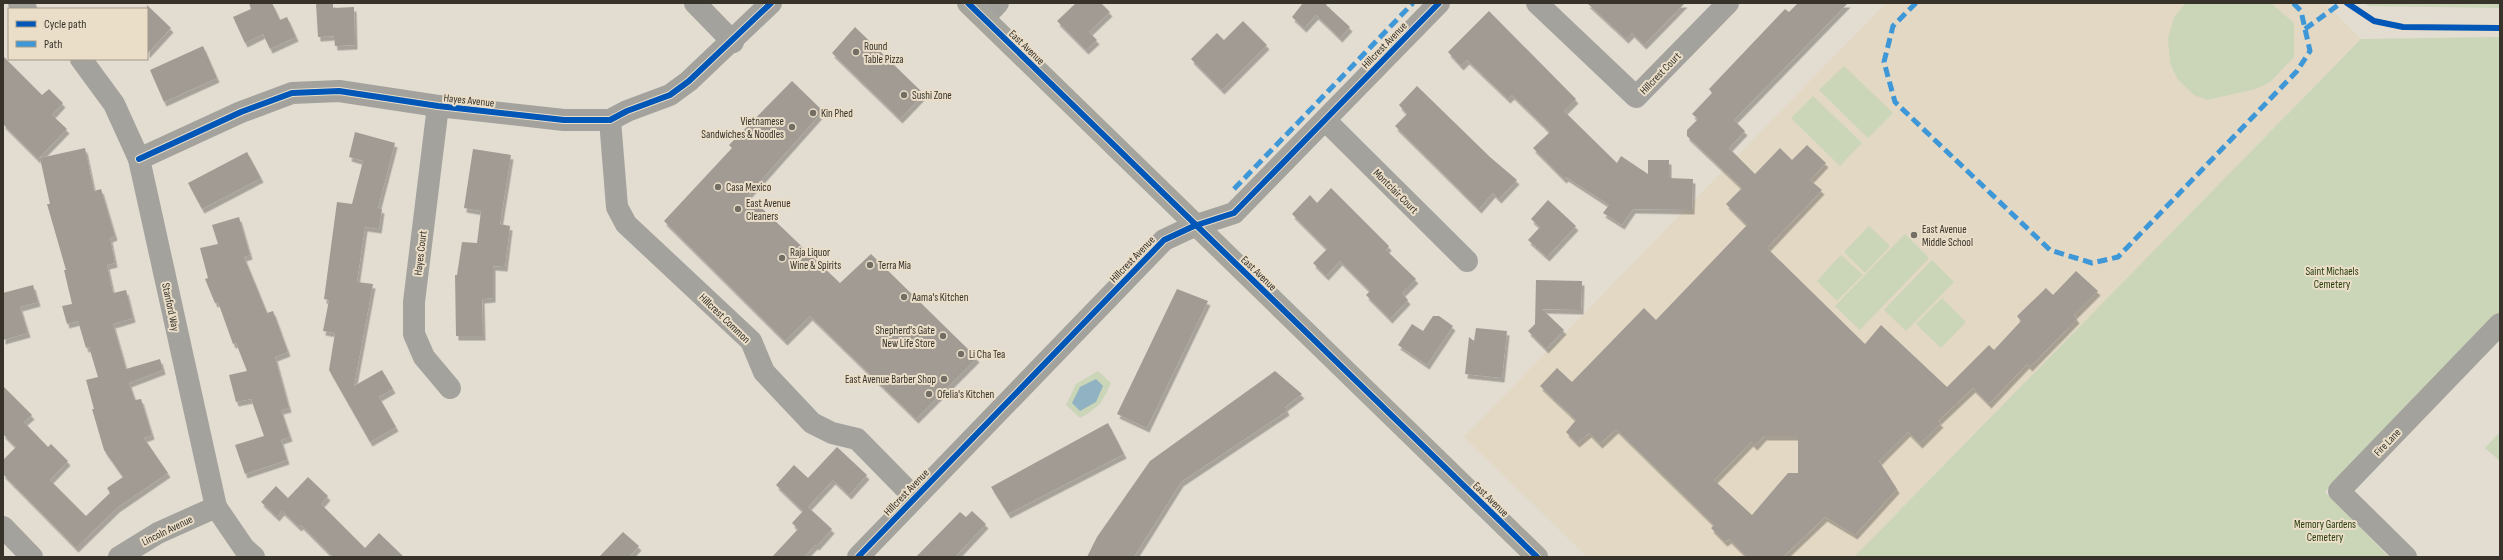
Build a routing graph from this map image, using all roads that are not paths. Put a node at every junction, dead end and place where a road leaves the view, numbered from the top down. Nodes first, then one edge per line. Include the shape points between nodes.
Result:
1 (694, 3) edge
2 (771, 3) edge
3 (968, 3) edge
4 (1439, 3) edge
5 (1537, 3) edge
6 (1728, 3) edge
7 (991, 11) edge
8 (733, 42) junction
9 (82, 60) edge
10 (438, 106) junction
11 (610, 120) junction
12 (1325, 120) junction
13 (139, 159) junction
14 (1194, 226) junction
15 (1467, 261) dead end
16 (2500, 324) edge
17 (450, 388) dead end
18 (914, 497) junction
19 (216, 507) junction
20 (3, 527) edge
21 (32, 557) edge
22 (119, 557) edge
23 (254, 557) edge
24 (858, 557) edge
25 (1537, 557) edge
26 (2406, 557) edge

1 - 8 street
2 - 8 street
3 - 7 main road, East Avenue
4 - 12 street, Hillcrest Avenue
5 - 6 street, Hillcrest Court via 1636,97
7 - 14 main road, East Avenue
8 - 11 street via 690,81 670,95 627,110
9 - 13 street, Stanford Way via 114,104
10 - 11 street, Hayes Avenue via 564,120
10 - 13 street, Hayes Avenue via 339,91 292,93 240,112
10 - 17 street, Hayes Court via 414,302 414,334 424,357
11 - 18 street, Hillcrest Common via 616,207 626,224 751,340 764,372 812,423 832,433 857,439
12 - 14 street, Hillcrest Avenue via 1234,213
12 - 15 street, Montclair Court
13 - 19 street, Stanford Way
14 - 18 street, Hillcrest Avenue via 1164,240
14 - 25 main road, East Avenue
16 - 26 street, Fire Lane via 2339,491
18 - 24 street, Hillcrest Avenue
19 - 22 street, Lincoln Avenue via 158,533
19 - 23 street, Stanford Way via 244,548
20 - 21 street

